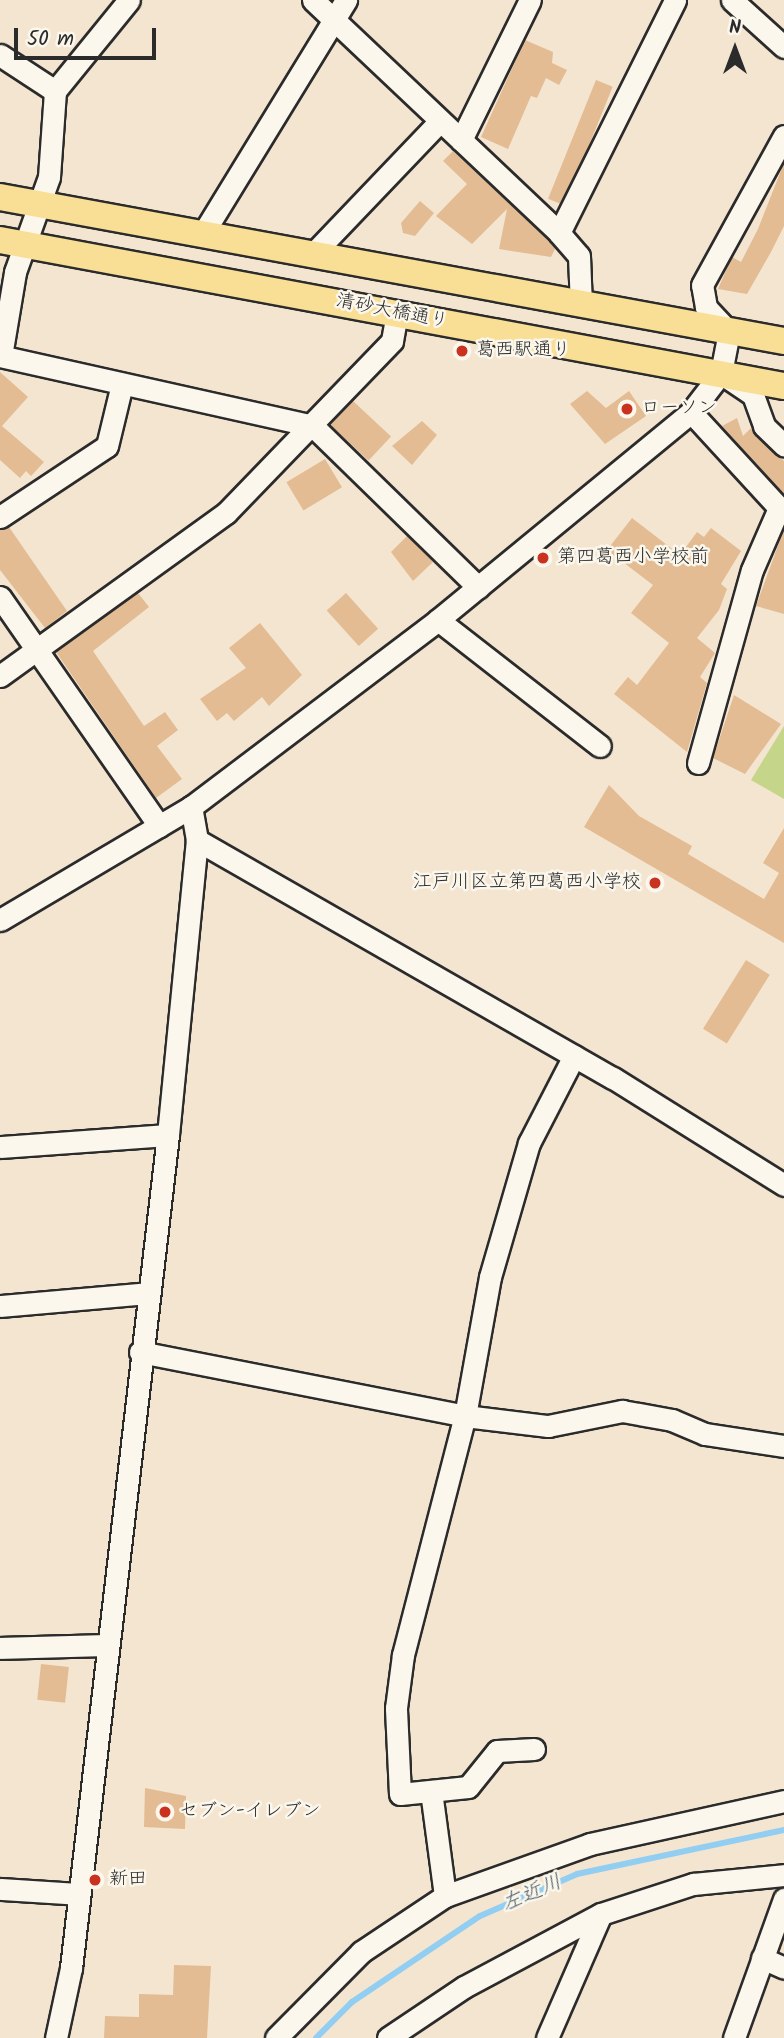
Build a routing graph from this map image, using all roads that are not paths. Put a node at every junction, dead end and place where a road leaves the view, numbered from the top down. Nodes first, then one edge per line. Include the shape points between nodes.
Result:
1 (129, 0) edge
2 (313, 0) edge
3 (346, 0) edge
4 (530, 0) edge
5 (675, 0) edge
6 (732, 0) edge
7 (334, 21) junction
8 (784, 47) edge
9 (0, 55) edge
10 (55, 91) junction
11 (440, 121) junction
12 (784, 136) edge
13 (461, 140) junction
14 (0, 197) edge
15 (39, 205) junction
16 (559, 233) junction
17 (202, 235) junction
18 (13, 242) edge
19 (311, 256) junction
20 (581, 305) junction
21 (397, 313) junction
22 (729, 332) junction
23 (784, 341) edge
24 (0, 356) edge
25 (721, 373) junction
26 (122, 384) junction
27 (784, 386) edge
28 (691, 412) junction
29 (313, 426) junction
30 (784, 445) edge
31 (782, 511) edge
32 (0, 517) edge
33 (478, 587) junction
34 (0, 597) edge
35 (438, 620) junction
36 (37, 653) junction
37 (0, 676) edge
38 (600, 746) dead end
39 (698, 763) dead end
40 (191, 807) junction
41 (159, 826) junction
42 (197, 840) junction
43 (0, 920) edge
44 (574, 1056) junction
45 (168, 1135) junction
46 (0, 1147) edge
47 (784, 1185) edge
48 (148, 1293) junction
49 (0, 1306) edge
50 (140, 1352) junction
51 (465, 1416) junction
52 (784, 1446) edge
53 (105, 1644) junction
54 (0, 1648) edge
55 (534, 1749) dead end
56 (430, 1791) junction
57 (784, 1801) edge
58 (784, 1875) edge
59 (0, 1889) edge
60 (79, 1894) junction
61 (445, 1896) junction
62 (784, 1899) edge
63 (601, 1914) junction
64 (762, 1958) junction
65 (784, 1968) edge
66 (56, 2038) edge
67 (276, 2038) edge
68 (388, 2038) edge
69 (547, 2038) edge
70 (734, 2038) edge

1 - 10 street
2 - 7 street
3 - 7 street
4 - 13 street
5 - 16 street
6 - 8 street
7 - 11 street
7 - 17 street
9 - 10 street
10 - 15 street via 49,177
11 - 13 street
11 - 19 street
12 - 22 street via 702,285 706,307
13 - 16 street
14 - 15 main road, 清砂大橋通り
15 - 17 main road, 清砂大橋通り
15 - 18 street
16 - 20 street via 579,256
17 - 19 main road, 清砂大橋通り
18 - 21 main road, 清砂大橋通り
18 - 24 street
19 - 20 main road, 清砂大橋通り
20 - 22 main road, 清砂大橋通り
21 - 25 main road, 清砂大橋通り
21 - 29 street via 392,341
22 - 23 main road, 清砂大橋通り
22 - 25 street
24 - 26 street
25 - 27 main road, 清砂大橋通り
25 - 28 street
25 - 30 street via 753,395 764,426
26 - 29 street
26 - 32 street via 107,446
28 - 31 street
28 - 33 street
29 - 33 street
29 - 36 street via 226,513
31 - 39 street via 752,570
33 - 35 street
34 - 36 street
35 - 38 street
35 - 40 street
36 - 37 street
36 - 41 street
40 - 41 street
40 - 42 street
41 - 43 street
42 - 44 street
42 - 45 street
44 - 47 street
44 - 51 street via 529,1143 490,1277
45 - 46 street
45 - 48 street
48 - 49 street
48 - 50 street
50 - 51 street
50 - 53 street
51 - 52 street via 548,1426 622,1411 672,1419 705,1434
51 - 56 street via 403,1655 397,1709 400,1794
53 - 54 street
53 - 60 street
55 - 56 street via 498,1752 468,1787
56 - 61 street
57 - 61 street via 590,1844
58 - 63 street via 693,1884
59 - 60 street
60 - 66 street
61 - 67 street via 361,1952
62 - 64 street
63 - 68 street via 464,1987
63 - 69 street
64 - 65 street
64 - 70 street

